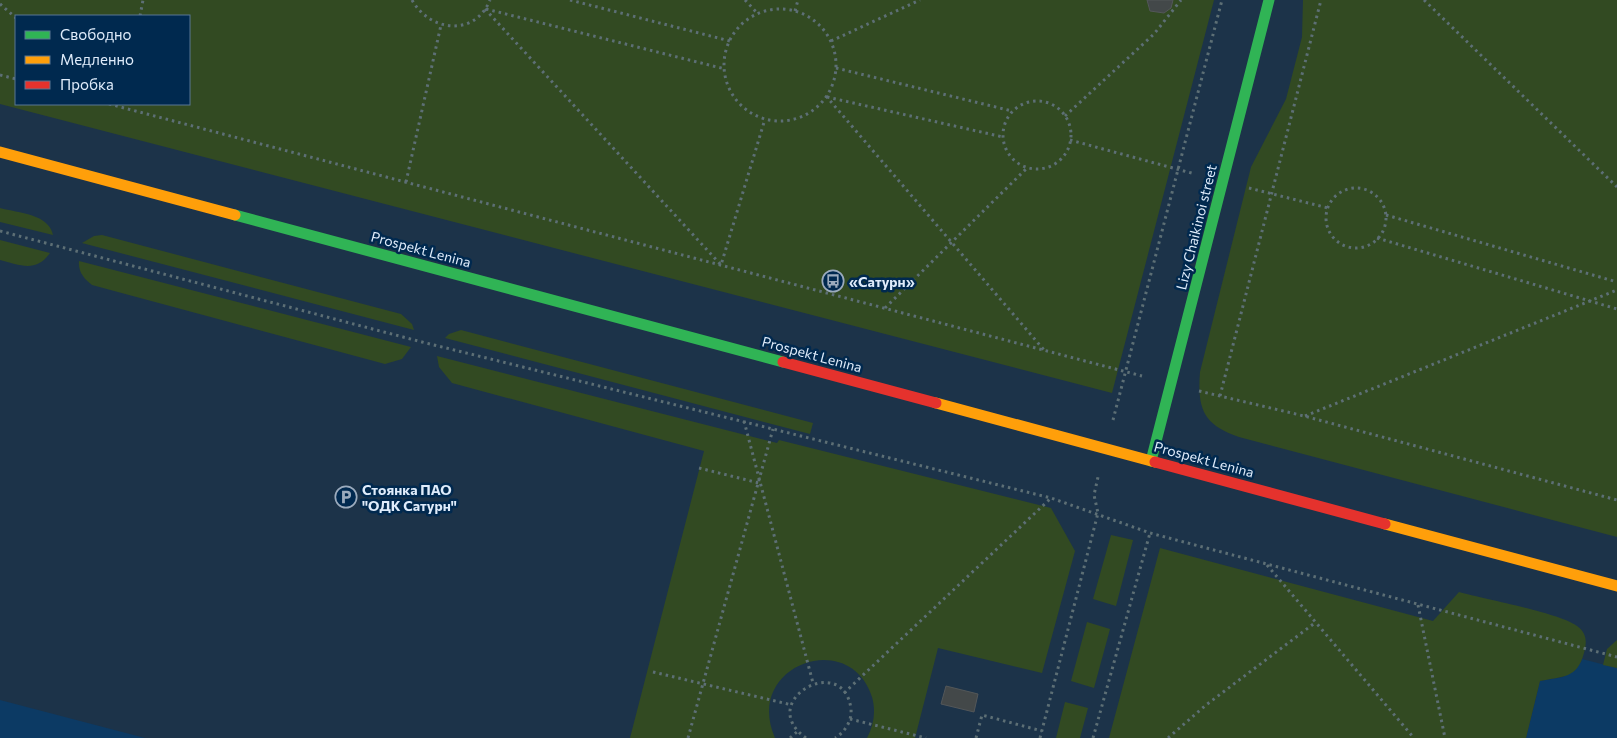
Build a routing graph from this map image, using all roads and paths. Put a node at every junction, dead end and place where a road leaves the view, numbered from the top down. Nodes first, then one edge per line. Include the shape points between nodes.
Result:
1 (143, 0) edge
2 (412, 0) edge
3 (490, 0) edge
4 (570, 0) edge
5 (745, 0) edge
6 (798, 0) edge
7 (920, 0) edge
8 (1181, 0) edge
9 (1222, 0) edge
10 (1269, 0) edge
11 (1322, 0) edge
12 (1424, 0) edge
13 (0, 4) edge
14 (485, 9) junction
15 (795, 11) junction
16 (758, 14) junction
17 (140, 15) edge
18 (15, 17) edge
19 (441, 25) junction
20 (831, 41) junction
21 (730, 42) junction
22 (836, 68) junction
23 (725, 69) junction
24 (0, 75) edge
25 (15, 79) edge
26 (826, 96) junction
27 (121, 105) edge
28 (1012, 112) junction
29 (1065, 116) junction
30 (765, 119) junction
31 (1003, 138) junction
32 (1070, 140) junction
33 (0, 152) edge
34 (1028, 167) junction
35 (1178, 169) junction
36 (406, 182) junction
37 (1222, 182) junction
38 (1617, 187) edge
39 (1271, 194) junction
40 (1328, 208) junction
41 (1386, 214) junction
42 (0, 231) edge
43 (1378, 238) junction
44 (952, 242) junction
45 (721, 265) junction
46 (1617, 282) edge
47 (1617, 290) edge
48 (1590, 301) junction
49 (884, 308) junction
50 (1617, 310) edge
51 (1045, 351) junction
52 (1125, 372) junction
53 (1171, 384) junction
54 (1220, 396) junction
55 (1304, 416) junction
56 (744, 422) junction
57 (773, 429) junction
58 (1106, 449) junction
59 (1151, 461) junction
60 (699, 468) dead end
61 (759, 483) junction
62 (1051, 498) junction
63 (1617, 500) edge
64 (1098, 513) junction
65 (1150, 533) junction
66 (1266, 564) junction
67 (1617, 586) edge
68 (1418, 605) junction
69 (1316, 622) junction
70 (1617, 657) edge
71 (653, 672) dead end
72 (813, 683) junction
73 (703, 684) junction
74 (844, 693) junction
75 (792, 705) junction
76 (850, 719) junction
77 (798, 731) junction
78 (1042, 731) junction
79 (688, 738) edge
80 (790, 738) edge
81 (806, 738) edge
82 (835, 738) edge
83 (926, 738) edge
84 (976, 738) edge
85 (1040, 738) edge
86 (1093, 738) edge
87 (1168, 738) edge
88 (1414, 738) edge
89 (1445, 738) edge

1 - 17 path
2 - 19 path via 428,20
3 - 14 path
4 - 21 path
5 - 16 path
6 - 15 path
7 - 20 path
8 - 29 path via 1154,34
9 - 35 path
10 - 37 main road, Lizy Chaikinoi street
11 - 39 path
12 - 38 path
13 - 18 path
14 - 19 path via 469,22
14 - 23 path
14 - 45 path
15 - 16 path via 766,10
15 - 20 path via 818,23
16 - 21 path via 736,30
19 - 36 path
20 - 22 path
21 - 23 path
22 - 26 path
22 - 28 path
23 - 30 path via 727,82 736,98 749,111
24 - 25 path
26 - 30 path via 818,106 802,116 784,120
26 - 31 path
26 - 44 path
27 - 36 path
28 - 29 path via 1021,104 1044,101 1054,105
28 - 31 path via 1005,121
29 - 32 path via 1071,132
30 - 45 path
31 - 34 path via 1009,154 1017,163
32 - 34 path via 1058,161 1039,169
32 - 35 path
33 - 58 main road, Prospekt Lenina
34 - 44 path
35 - 37 path
35 - 52 path
36 - 45 path
37 - 39 path
37 - 53 main road, Lizy Chaikinoi street
39 - 40 path
39 - 54 path
40 - 41 path via 1340,192 1360,188 1377,197
40 - 43 path via 1328,227 1339,242 1357,248
41 - 43 path via 1385,225
41 - 46 path
42 - 56 path via 422,342
43 - 48 path
44 - 49 path
44 - 51 path
45 - 49 path
47 - 48 path
48 - 50 path
48 - 55 path
49 - 51 path
51 - 52 path
52 - 53 path
52 - 58 path
53 - 54 path
53 - 59 main road, Lizy Chaikinoi street
54 - 55 path
55 - 63 path
56 - 57 path
56 - 61 path
57 - 61 path
57 - 62 path
58 - 59 main road, Prospekt Lenina
58 - 64 path via 1094,495
59 - 67 main road, Prospekt Lenina
60 - 61 path
61 - 72 path
61 - 73 path
62 - 64 path
62 - 74 path
64 - 65 path
64 - 78 path
65 - 66 path
65 - 86 path
66 - 68 path
66 - 69 path
68 - 70 path
68 - 89 path
69 - 87 path via 1206,705
69 - 88 path
71 - 73 path
72 - 74 path via 826,682
72 - 75 path via 802,689
73 - 75 path
73 - 79 path
74 - 76 path via 850,704
75 - 77 path via 792,720
76 - 82 path
76 - 83 path
77 - 80 path
77 - 81 path
78 - 84 path via 982,715
78 - 85 path

